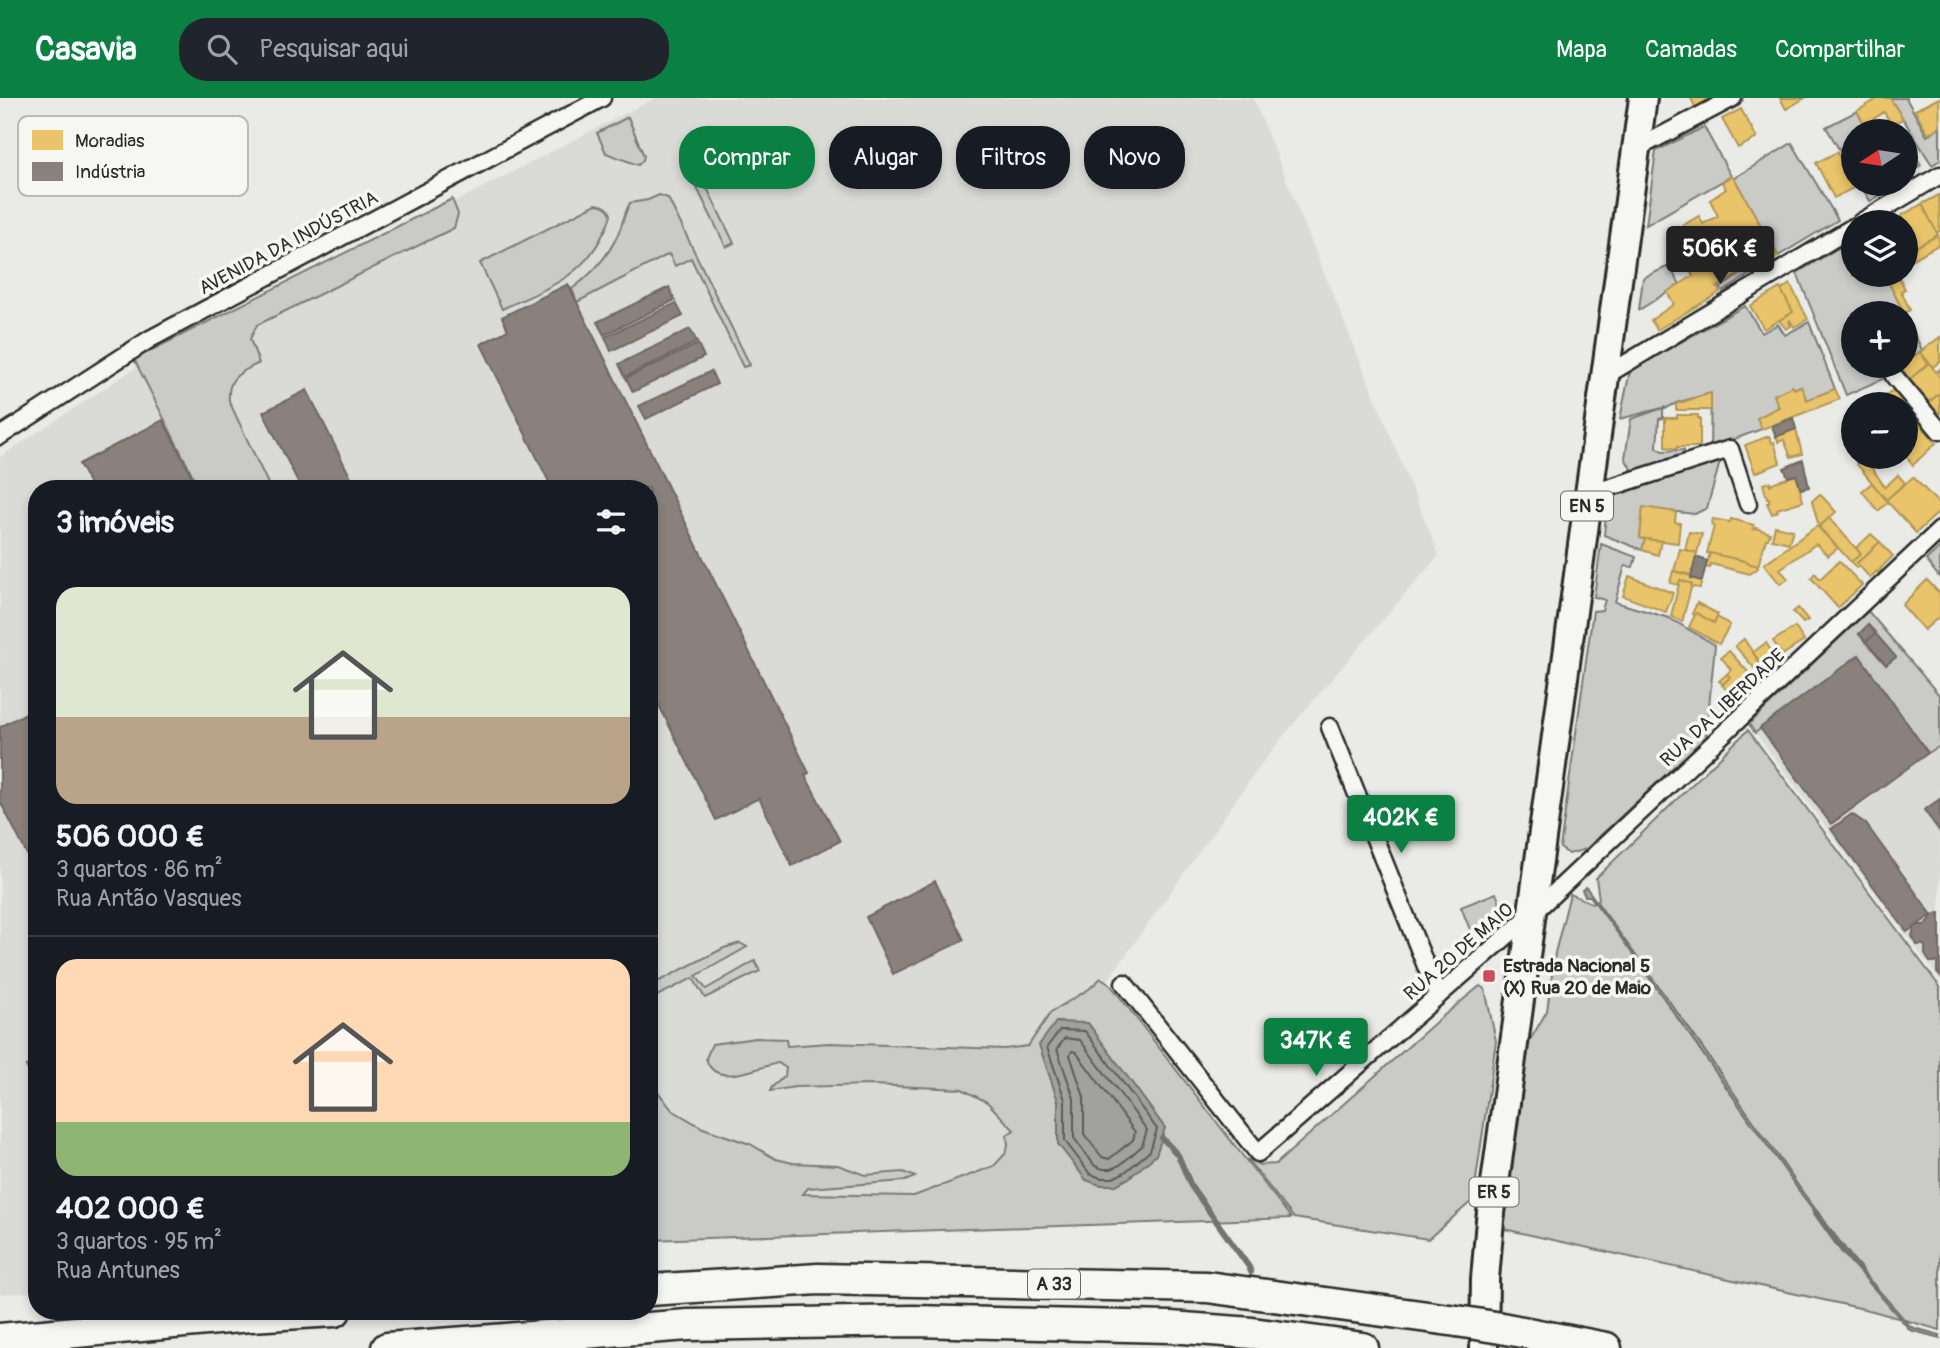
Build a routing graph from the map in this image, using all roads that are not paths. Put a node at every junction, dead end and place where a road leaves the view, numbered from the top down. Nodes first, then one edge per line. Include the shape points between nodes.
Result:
1 (603, 98) edge
2 (1643, 98) edge
3 (1733, 98) edge
4 (1636, 149) junction
5 (1940, 175) edge
6 (1881, 210) edge
7 (1841, 234) edge
8 (1605, 376) junction
9 (1896, 378) edge
10 (1940, 431) edge
11 (0, 436) edge
12 (1589, 494) junction
13 (1748, 504) dead end
14 (1940, 530) edge
15 (1330, 727) dead end
16 (1532, 914) junction
17 (1124, 983) dead end
18 (1438, 996) junction
19 (658, 1289) edge
20 (207, 1320) edge
21 (1493, 1338) edge
22 (0, 1339) edge
23 (387, 1348) edge
24 (1363, 1348) edge
25 (1606, 1348) edge

1 - 11 street, AVENIDA DA INDÚSTRIA via 150,339
2 - 4 main road, EN 5
3 - 4 street
4 - 8 main road, EN 5
5 - 6 street
7 - 8 street
8 - 12 main road, EN 5
9 - 10 street
12 - 13 street via 1730,449
12 - 16 main road, EN 5
14 - 16 street, RUA DA LIBERDADE
15 - 18 street
16 - 18 street, RUA 20 DE MAIO
16 - 21 main road, ER 5 via 1490,1220 1485,1279
17 - 18 street, RUA 20 DE MAIO via 1258,1153
19 - 21 highway, A 33, bridge via 818,1279 1207,1287 1457,1321
20 - 22 highway
21 - 25 highway, A 33
23 - 24 highway, A 33 via 688,1325 913,1321 1170,1326

